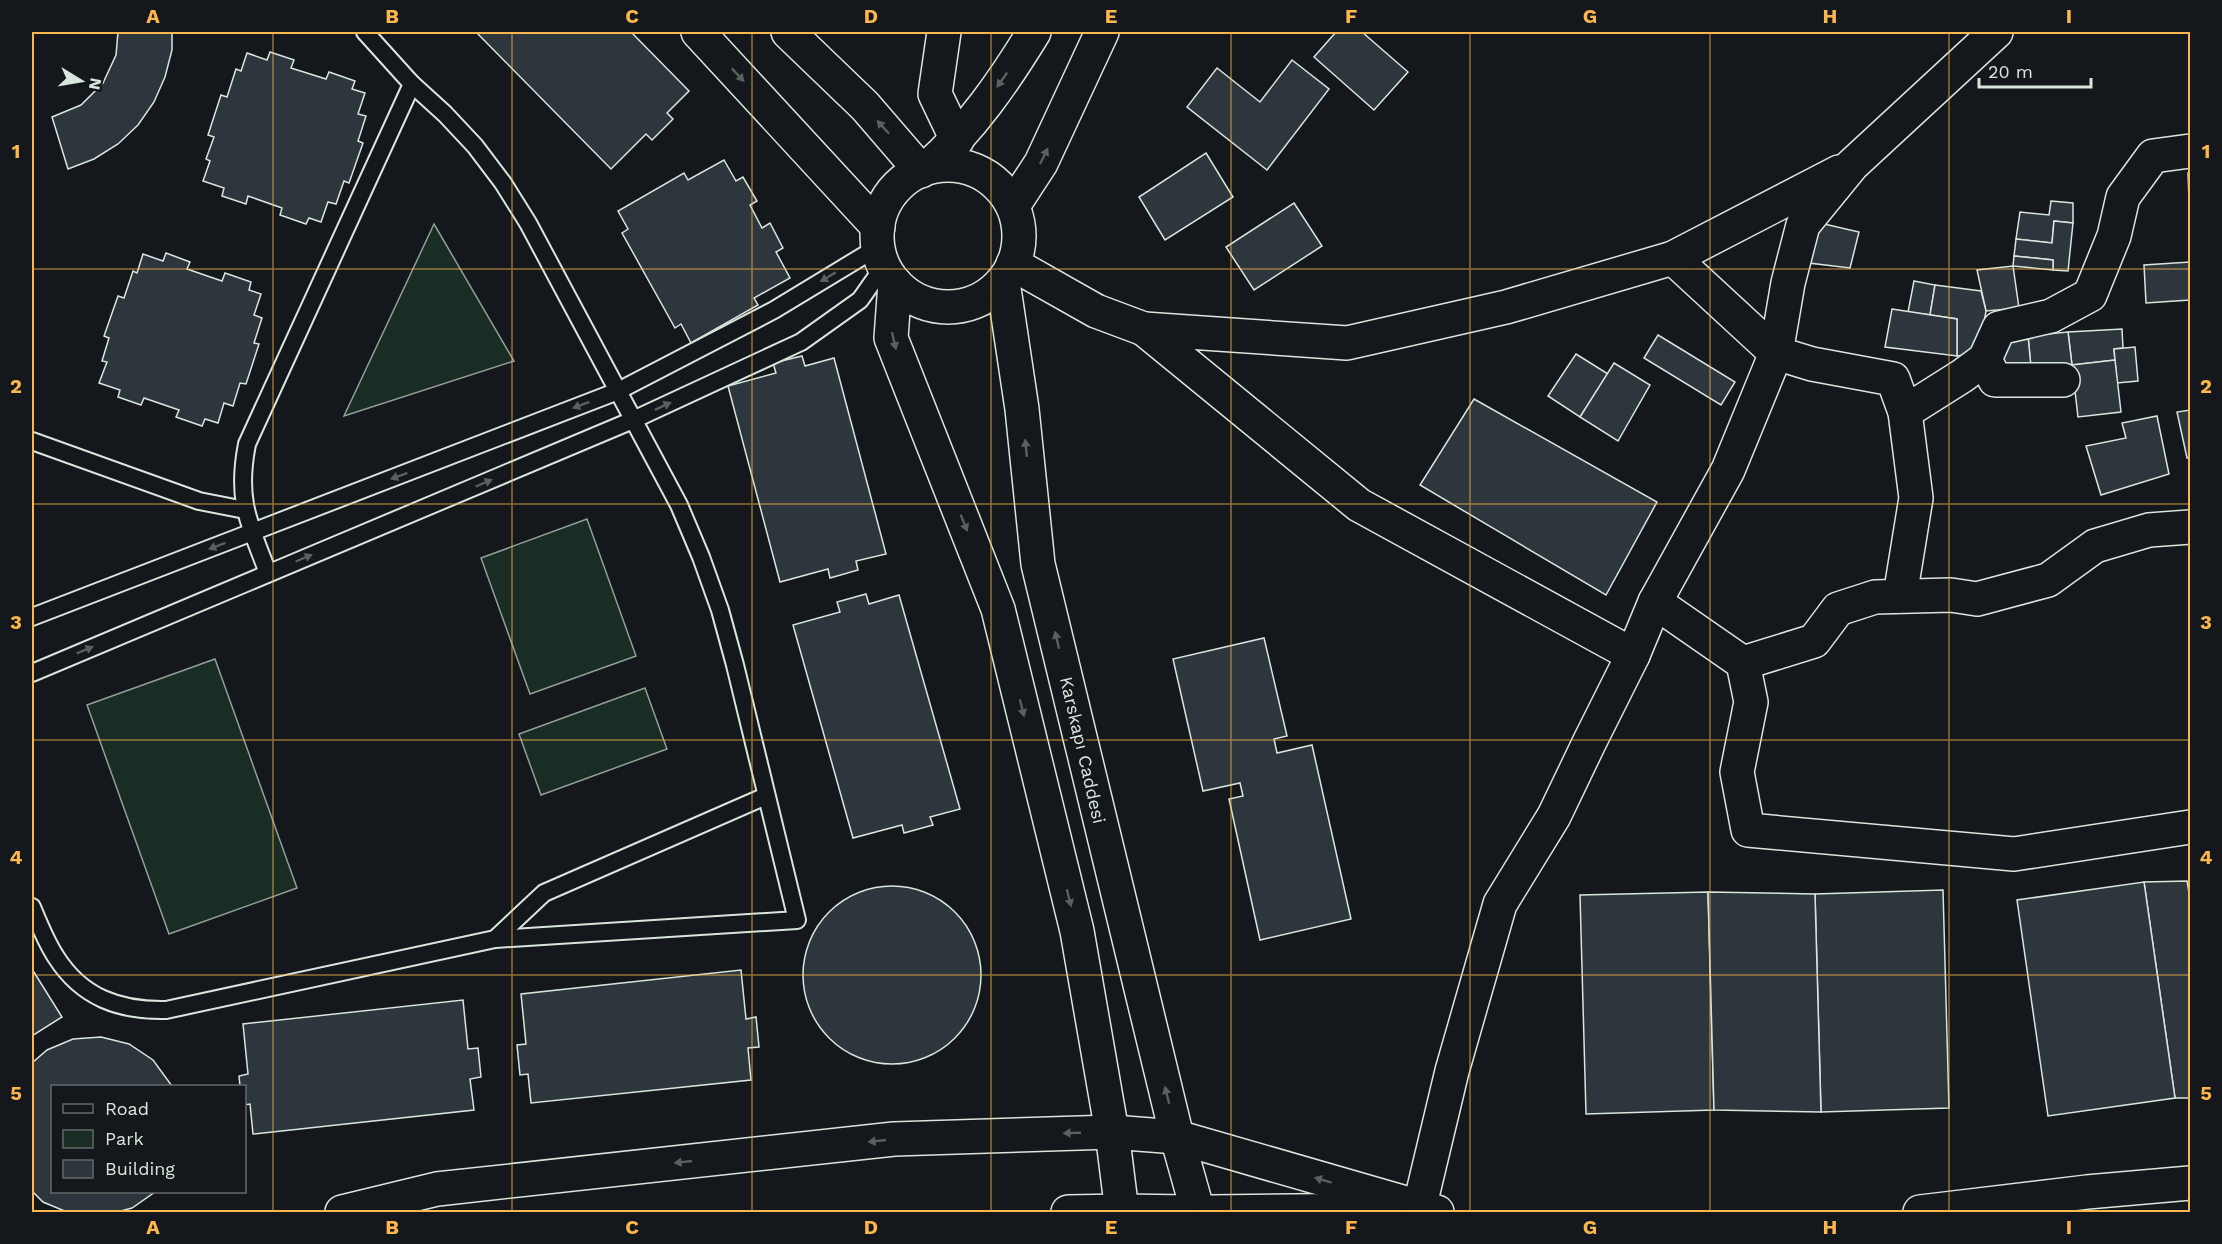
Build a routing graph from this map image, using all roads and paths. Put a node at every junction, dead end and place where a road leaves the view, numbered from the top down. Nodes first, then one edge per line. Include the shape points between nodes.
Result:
1 (365, 32) edge
2 (698, 32) edge
3 (788, 32) edge
4 (944, 32) edge
5 (1034, 32) edge
6 (1102, 32) edge
7 (1996, 32) edge
8 (412, 84) junction
9 (957, 140) junction
10 (2190, 151) edge
11 (1852, 165) junction
12 (924, 169) junction
13 (1013, 206) junction
14 (884, 256) junction
15 (1673, 258) junction
16 (1008, 273) junction
17 (1144, 329) junction
18 (1776, 353) junction
19 (1985, 359) junction
20 (2063, 380) dead end
21 (618, 391) junction
22 (1905, 412) junction
23 (633, 420) junction
24 (32, 441) edge
25 (245, 510) junction
26 (2190, 527) edge
27 (252, 532) junction
28 (268, 573) junction
29 (1900, 596) junction
30 (1655, 602) junction
31 (32, 618) edge
32 (1633, 655) junction
33 (1743, 663) junction
34 (32, 673) edge
35 (766, 796) junction
36 (2190, 827) edge
37 (32, 907) edge
38 (495, 939) junction
39 (1112, 1132) junction
40 (1177, 1137) junction
41 (2190, 1183) edge
42 (1428, 1211) edge
43 (342, 1212) edge
44 (1068, 1212) edge
45 (1122, 1212) edge
46 (1189, 1212) edge
47 (1198, 1212) edge
48 (1212, 1212) edge
49 (1928, 1212) edge

1 - 8 lane
2 -> 14 street
12 -> 3 street
4 - 9 street via 935,94
5 -> 9 street
13 -> 6 street via 1041,163
7 - 11 street
8 - 21 lane via 475,146 503,183
8 - 25 lane via 247,444 242,487
9 - 12 street
10 - 19 street via 2153,156 2123,197 2114,236 2090,295 2051,316 1999,328
11 - 15 street
11 - 18 street via 1803,225
12 - 13 street via 947,164 968,167 986,175
12 - 14 street via 909,176 883,207
13 - 16 street via 1019,225 1019,245
14 - 16 street via 911,296 929,305 969,304 987,295
14 -> 21 lane
23 -> 14 lane via 801,342 860,300
14 -> 39 street via 891,338 998,609 1077,931
15 - 17 street via 1506,307 1347,343
15 - 18 street
16 - 17 street
40 -> 16 street, Karskapı Caddesi via 1038,564
17 - 32 street via 1359,504
18 - 22 street via 1893,379
18 - 30 street via 1728,470
19 - 20 street via 1995,380
19 - 22 street
21 - 23 lane
21 -> 27 lane
22 - 29 street via 1916,498
28 -> 23 lane
23 - 35 lane via 702,557 735,665
24 - 25 lane via 199,501
25 - 27 lane
26 - 29 street via 2149,531 2095,546 2048,580 1977,599
27 - 28 lane
27 -> 31 lane
34 -> 28 lane
29 - 33 street via 1875,597 1838,609 1814,641
30 - 32 street
30 - 33 street
32 - 42 street via 1554,816 1500,904 1452,1071
33 - 36 street via 1751,702 1737,772 1748,830 2014,854
35 - 38 lane via 544,894
35 - 38 lane via 797,920
37 - 38 lane via 56,957 82,986 120,1007 143,1011 166,1010
39 - 40 street
39 -> 43 street via 894,1139 436,1189
39 - 45 street
42 -> 40 street
40 - 47 street, Karskapı Caddesi
41 - 49 street
42 - 48 street
44 - 45 street
45 - 46 street

